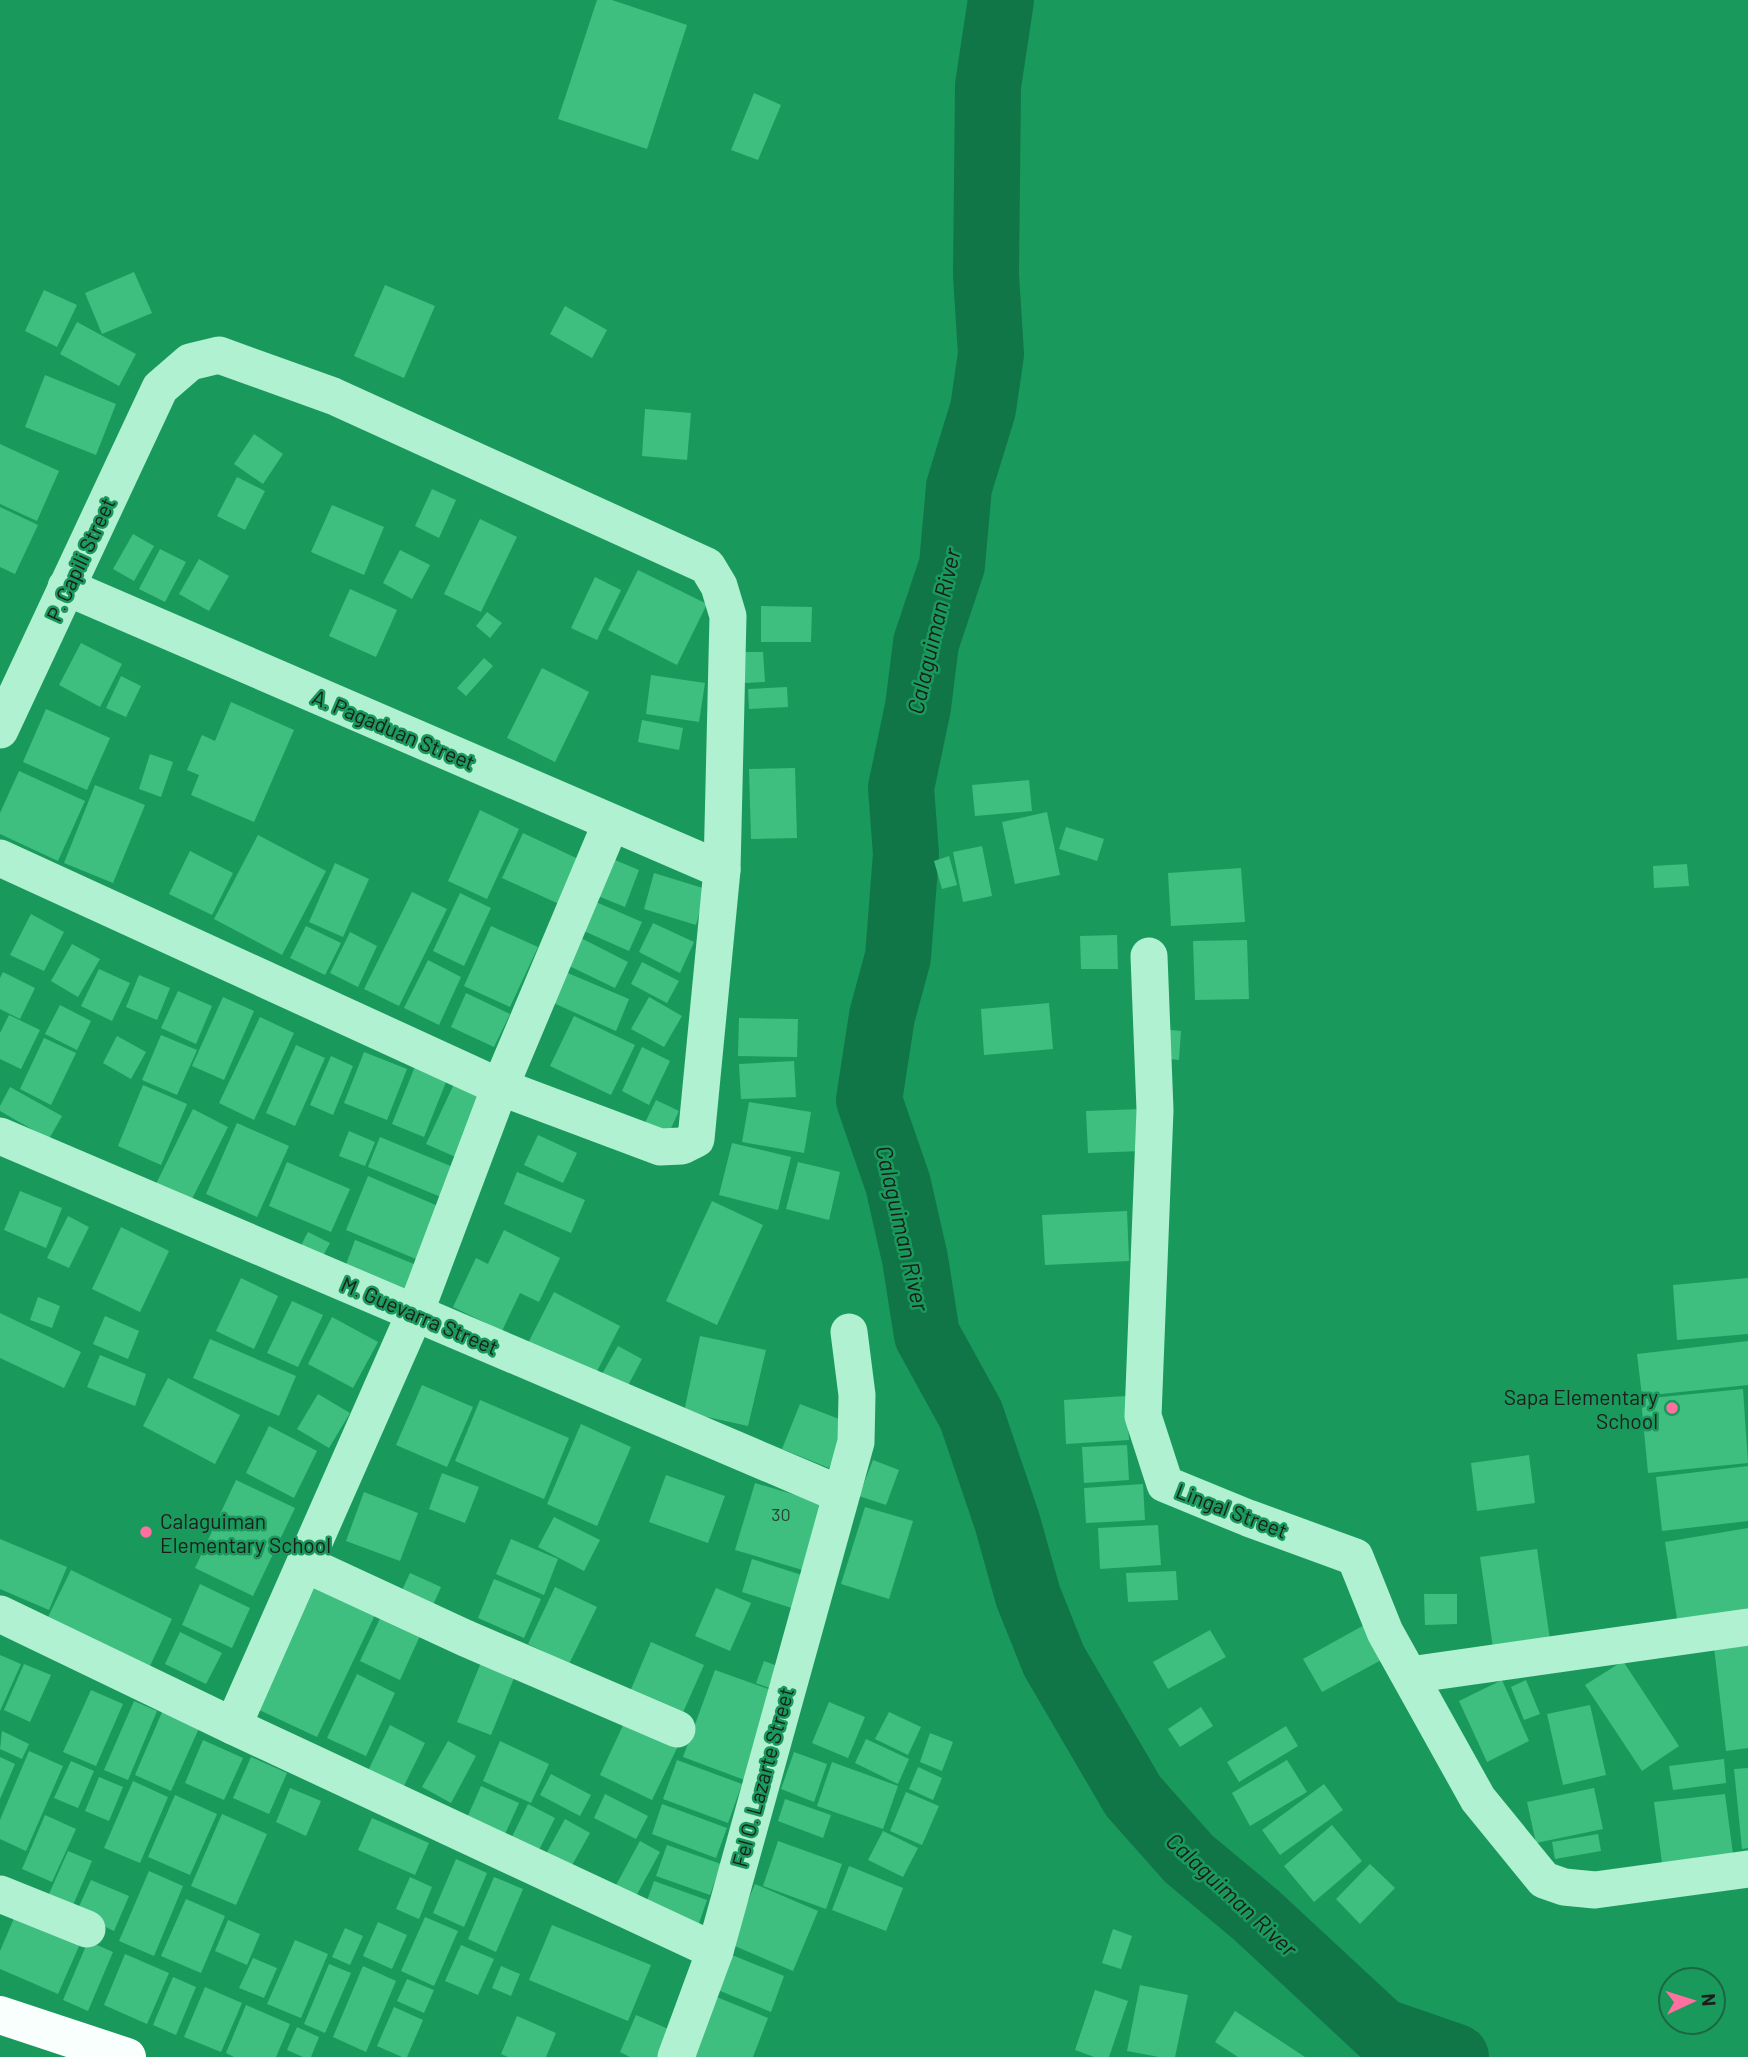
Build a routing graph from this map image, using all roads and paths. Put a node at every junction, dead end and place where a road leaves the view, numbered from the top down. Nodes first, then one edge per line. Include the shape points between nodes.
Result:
1 (66, 587) junction
2 (0, 730) edge
3 (611, 823) junction
4 (0, 858) edge
5 (722, 870) junction
6 (1149, 956) dead end
7 (500, 1087) junction
8 (0, 1136) edge
9 (415, 1313) junction
10 (849, 1332) dead end
11 (840, 1493) junction
12 (305, 1564) junction
13 (0, 1614) edge
14 (1748, 1627) edge
15 (1410, 1675) junction
16 (233, 1726) junction
17 (677, 1729) dead end
18 (1748, 1868) edge
19 (0, 1894) edge
20 (87, 1928) dead end
21 (715, 1951) junction
22 (0, 2015) edge
23 (77, 2049) edge
24 (127, 2057) edge
25 (676, 2057) edge

1 - 2 street, P. Capili Street
1 - 3 street, A. Pagaduan Street
1 - 5 street, P. Capili Street via 160,388 190,362 219,355 333,396 707,566 728,616
3 - 5 street, A. Pagaduan Street
3 - 7 street
4 - 7 street
5 - 7 street via 696,1139 682,1146 660,1147
6 - 15 street, Lingal Street via 1155,1110 1143,1416 1165,1485 1355,1557 1385,1632
7 - 9 street
8 - 9 street, M. Guevarra Street
9 - 11 street, M. Guevarra Street
9 - 12 street
10 - 11 street, Fel O. Lazarte Street via 857,1395 856,1442
11 - 21 street, Fel O. Lazarte Street
12 - 16 street
12 - 17 street
13 - 16 street
14 - 15 street
15 - 18 street via 1478,1799 1544,1880 1595,1890
16 - 21 street
19 - 20 street
21 - 25 street, Fel O. Lazarte Street
22 - 23 main road
23 - 24 main road

